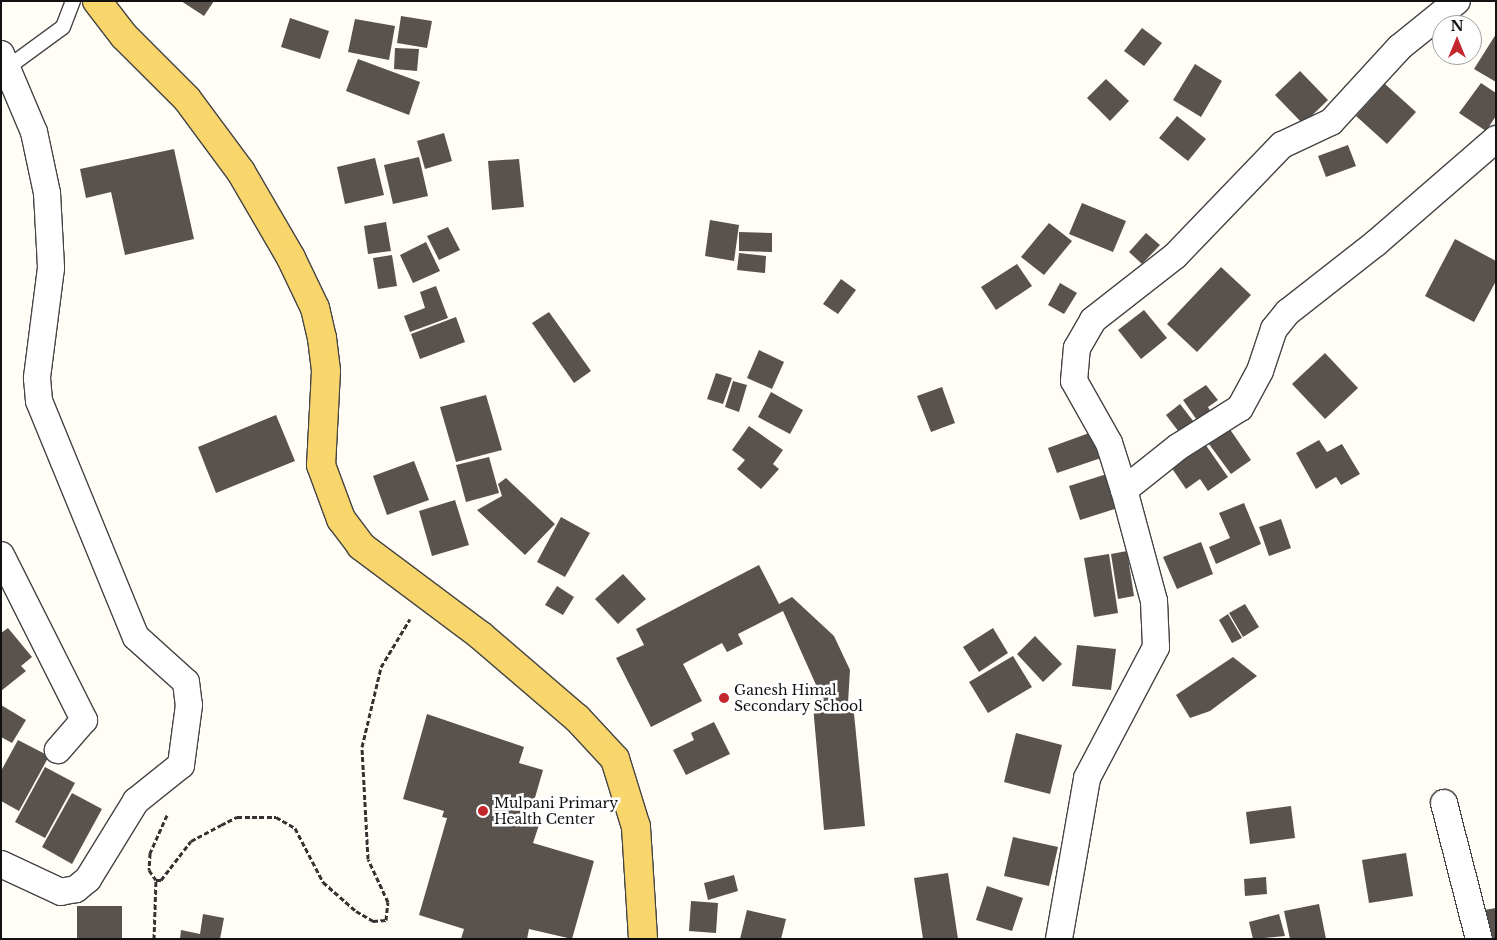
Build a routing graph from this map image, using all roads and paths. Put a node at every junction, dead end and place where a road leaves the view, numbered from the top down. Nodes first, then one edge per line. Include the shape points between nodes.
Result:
1 (73, 1) edge
2 (97, 1) edge
3 (1457, 1) edge
4 (4, 61) edge
5 (1496, 139) edge
6 (1124, 490) junction
7 (1, 555) edge
8 (425, 594) junction
9 (58, 750) dead end
10 (1444, 804) dead end
11 (170, 810) dead end
12 (1, 864) edge
13 (156, 880) junction
14 (154, 939) edge
15 (643, 939) edge
16 (1059, 939) edge
17 (1479, 939) edge

1 - 4 lane via 63,27
2 - 8 main road via 124,36 187,99 241,172 291,258 315,308 322,338 326,371 321,466 329,494 361,546
3 - 6 street via 1400,46 1331,122 1282,145 1175,256 1093,320 1077,348 1074,381 1109,443
4 - 12 street via 34,132 51,229 51,268 37,378 39,401 136,637 186,682 190,705 181,766 136,802 88,880 76,889 61,892
5 - 6 street via 1376,243 1288,312 1274,329 1260,371 1240,408 1178,447
6 - 16 street via 1154,601 1156,647 1088,778
7 - 9 street via 84,720
8 - 13 path via 381,667 362,747 368,859 388,902 386,920 373,921 356,911 323,882 295,828 276,817 237,817 221,825 191,842 172,860 164,876
8 - 15 main road via 570,712 614,758 636,827
10 - 17 street
11 - 13 path via 150,853 149,870
13 - 14 path

